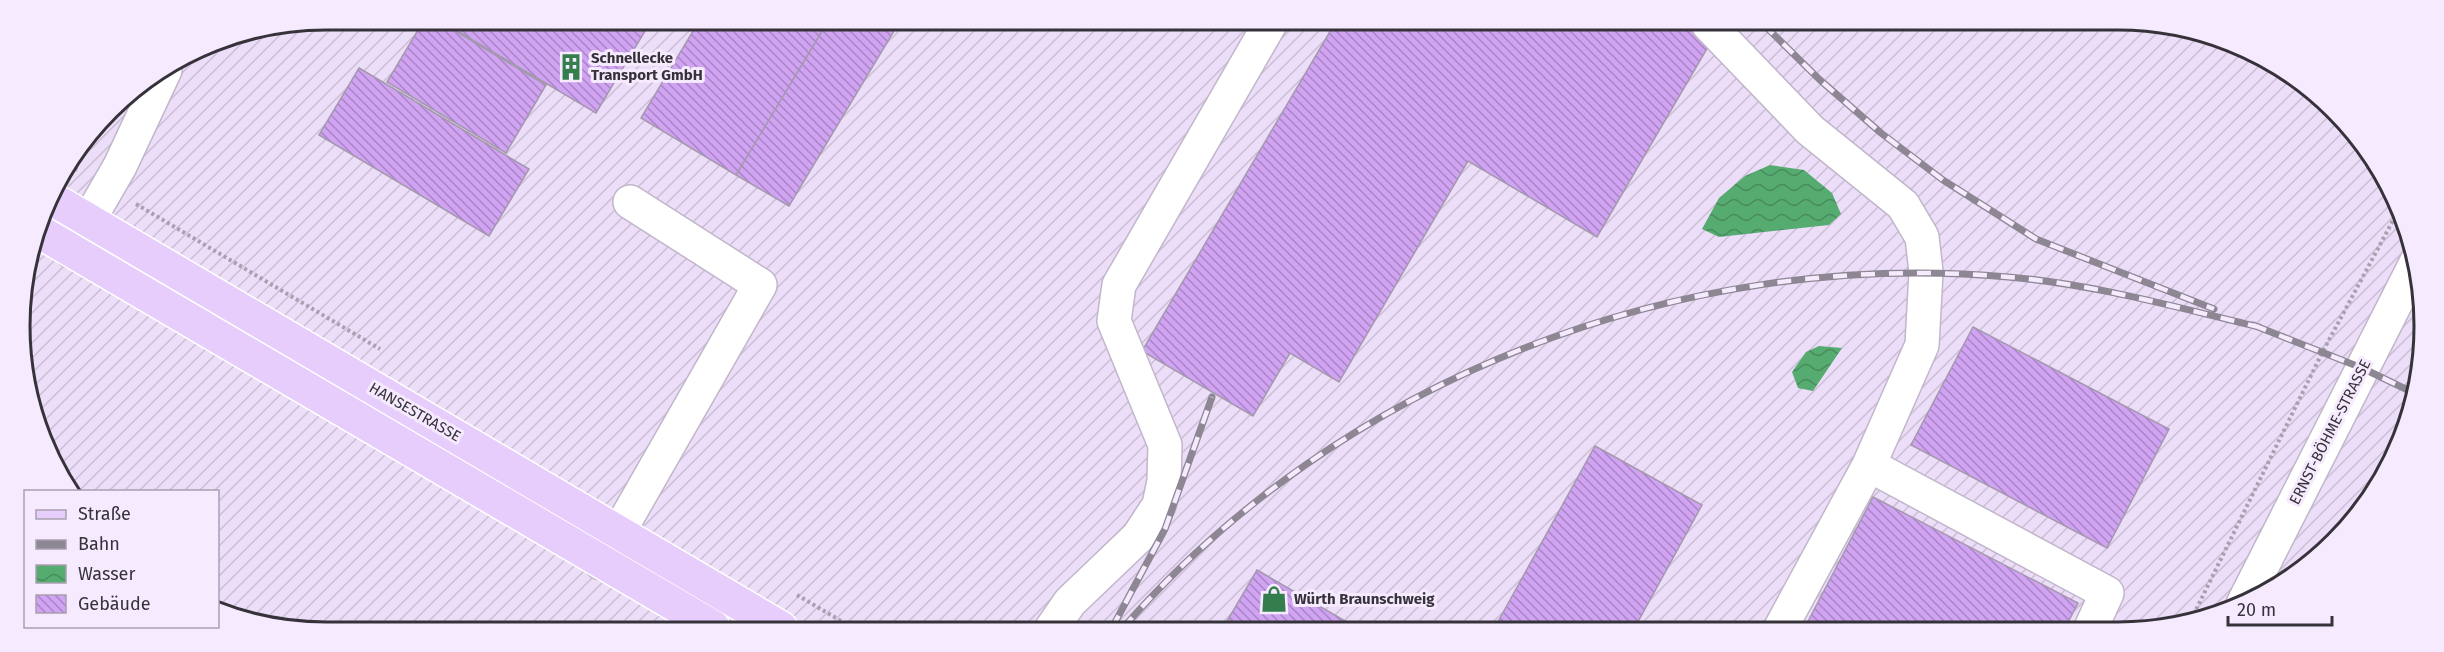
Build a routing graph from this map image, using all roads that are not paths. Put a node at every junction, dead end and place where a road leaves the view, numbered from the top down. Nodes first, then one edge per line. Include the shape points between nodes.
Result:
1 (1266, 30) edge
2 (1714, 30) edge
3 (160, 82) edge
4 (58, 202) edge
5 (630, 202) dead end
6 (89, 221) junction
7 (45, 235) edge
8 (71, 251) junction
9 (2409, 275) edge
10 (1869, 465) junction
11 (618, 532) junction
12 (601, 563) junction
13 (2250, 591) edge
14 (704, 622) edge
15 (771, 622) edge
16 (1056, 622) edge
17 (1784, 622) edge
18 (2094, 622) edge

1 - 16 street via 1119,285 1114,321 1165,445 1159,505 1138,537 1070,602
2 - 10 street via 1810,130 1903,205 1922,237 1926,272 1922,345
3 - 6 street
4 - 6 main road, HANSESTRASSE
5 - 11 street via 760,285
6 - 8 street
6 - 11 main road, HANSESTRASSE
7 - 8 main road
8 - 12 main road
9 - 13 street, ERNST-BÖHME-STRASSE
10 - 17 street
10 - 18 street via 2107,593
11 - 12 street
11 - 15 main road, HANSESTRASSE
12 - 14 main road

